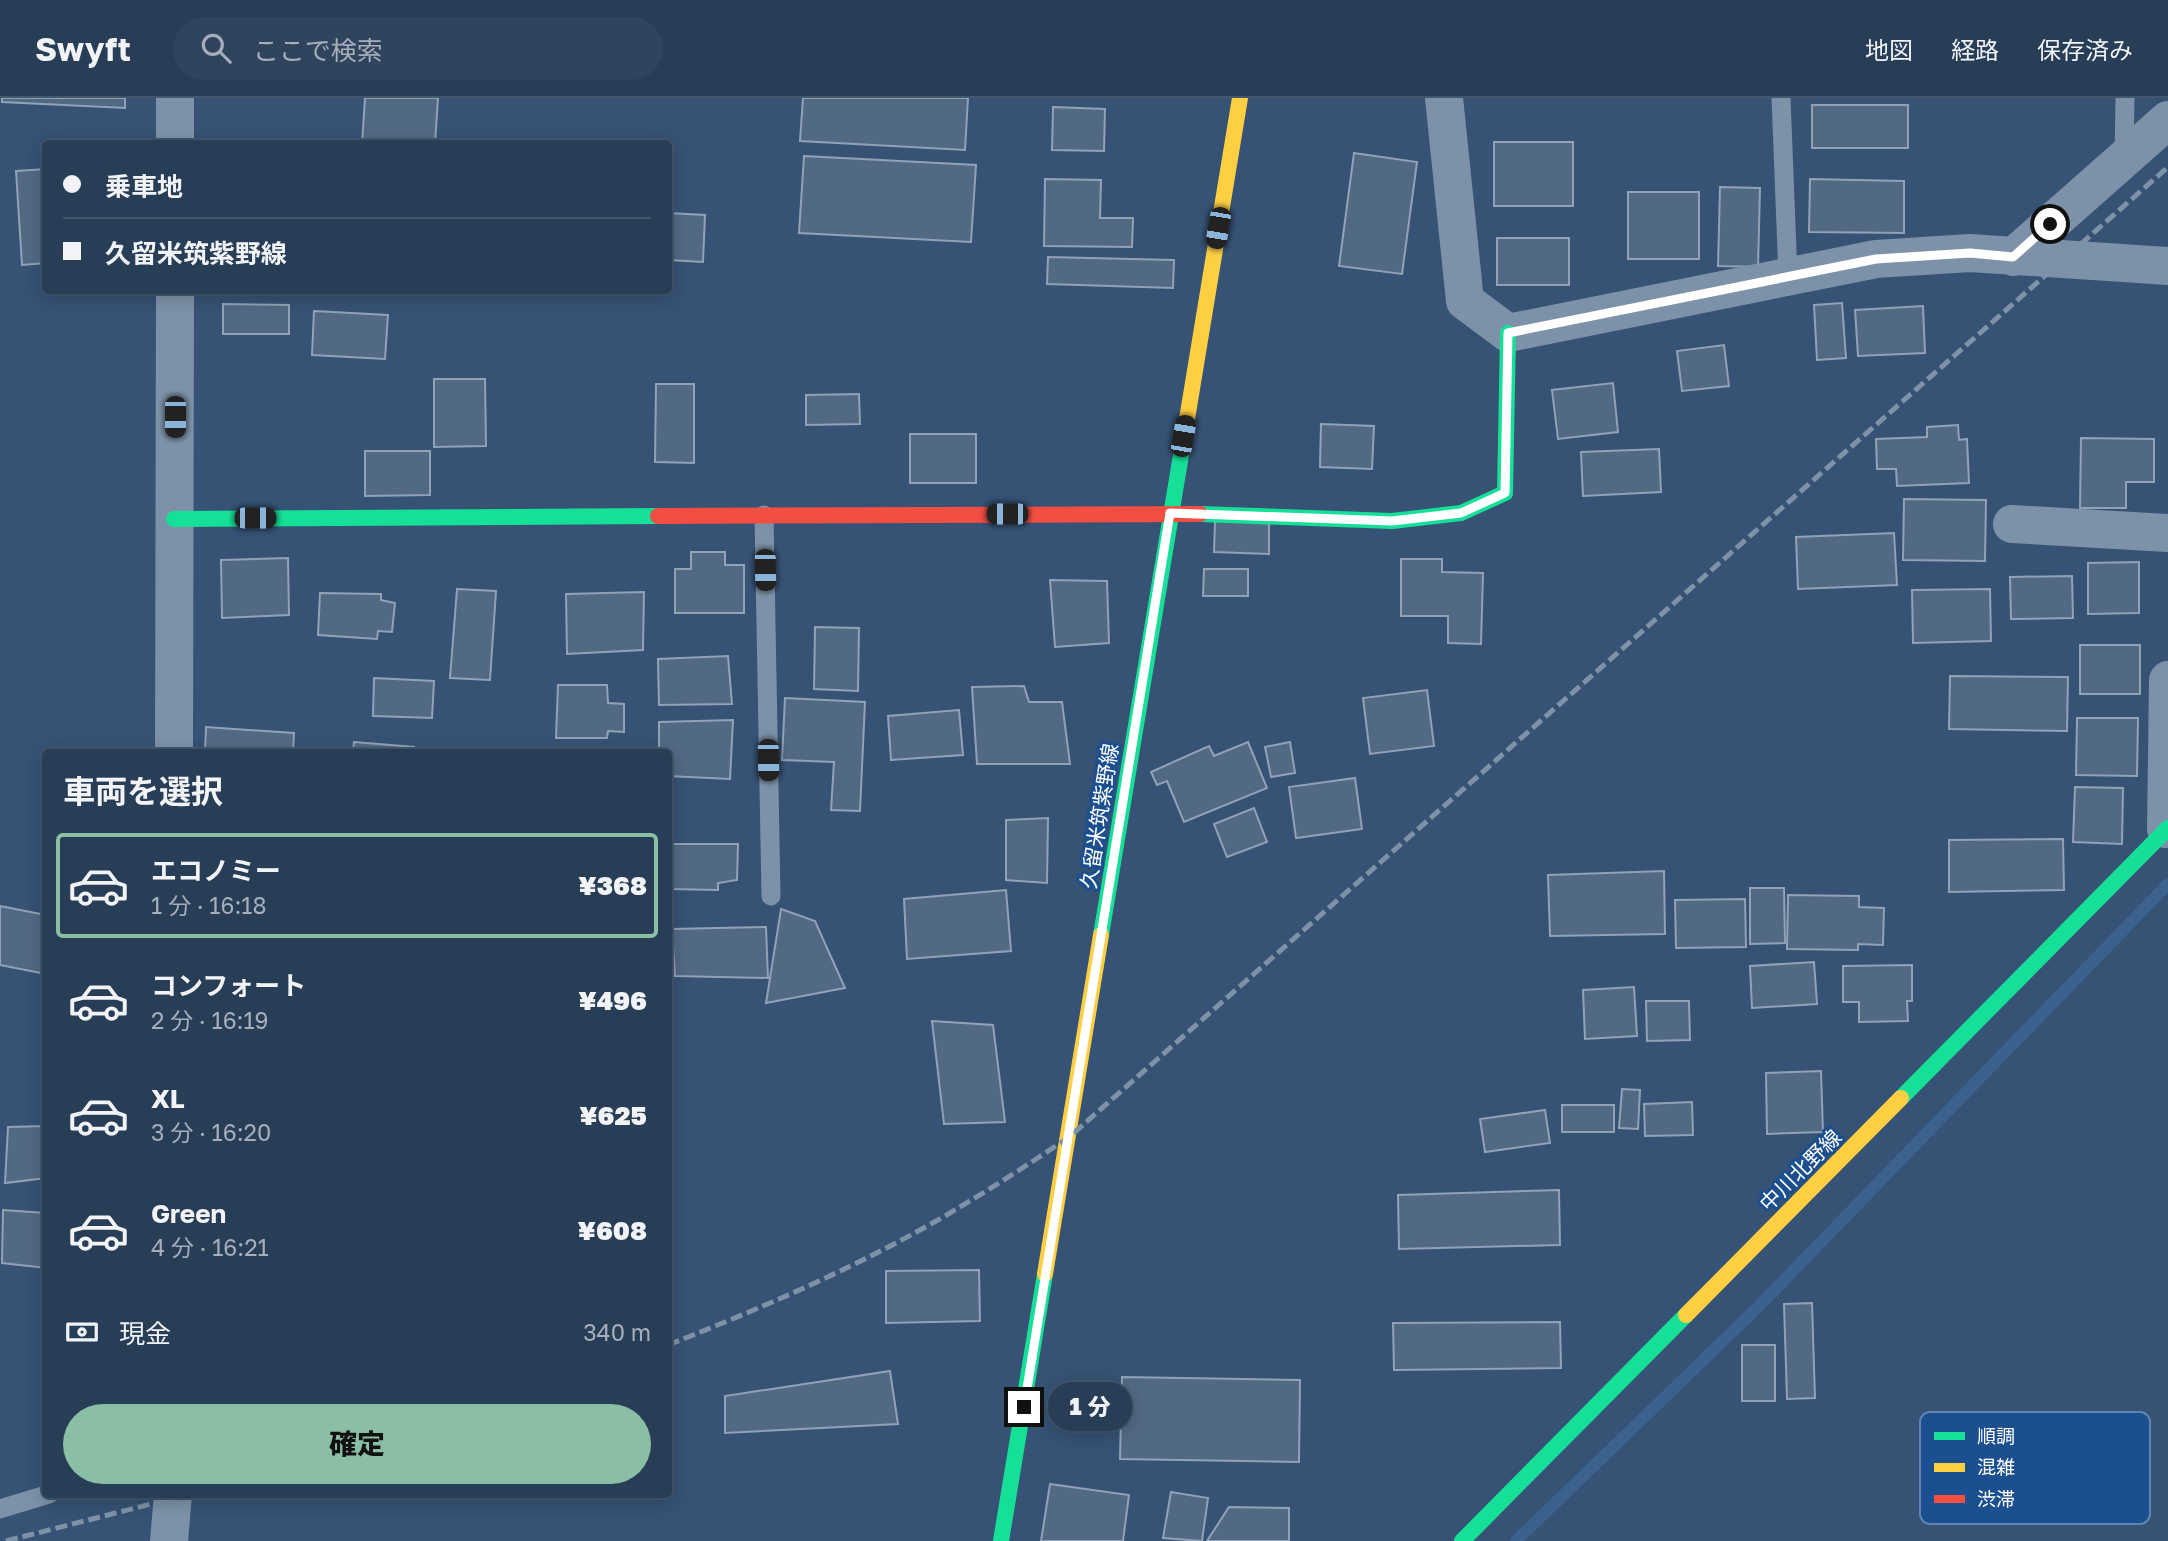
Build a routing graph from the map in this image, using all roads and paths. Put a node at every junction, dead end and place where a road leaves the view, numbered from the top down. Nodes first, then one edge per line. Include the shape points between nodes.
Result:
1 (175, 98) edge
2 (1240, 98) edge
3 (1444, 98) edge
4 (1781, 98) edge
5 (2125, 98) edge
6 (2168, 120) edge
7 (175, 140) edge
8 (2124, 159) junction
9 (2013, 257) junction
10 (2168, 265) edge
11 (1788, 277) junction
12 (175, 294) edge
13 (1508, 333) junction
14 (1170, 513) junction
15 (764, 515) junction
16 (174, 519) junction
17 (2012, 524) dead end
18 (2168, 533) edge
19 (2168, 680) edge
20 (174, 749) edge
21 (2167, 828) edge
22 (771, 896) dead end
23 (42, 1496) edge
24 (173, 1498) edge
25 (0, 1509) edge
26 (169, 1541) edge
27 (1002, 1541) edge
28 (1462, 1541) edge

1 - 7 street
2 - 14 main road, 久留米筑紫野線
3 - 13 street via 1465,301
4 - 11 lane
5 - 8 lane
6 - 8 street
8 - 9 street
9 - 10 street
9 - 11 street via 1970,253 1876,259
11 - 13 street
12 - 16 street
13 - 14 main road via 1505,493 1461,513 1392,521
14 - 15 main road
14 - 27 main road, 久留米筑紫野線
15 - 16 main road
15 - 22 lane
16 - 20 street
17 - 18 street
19 - 21 street
21 - 28 main road, 中川北野線
23 - 25 lane
24 - 26 street

